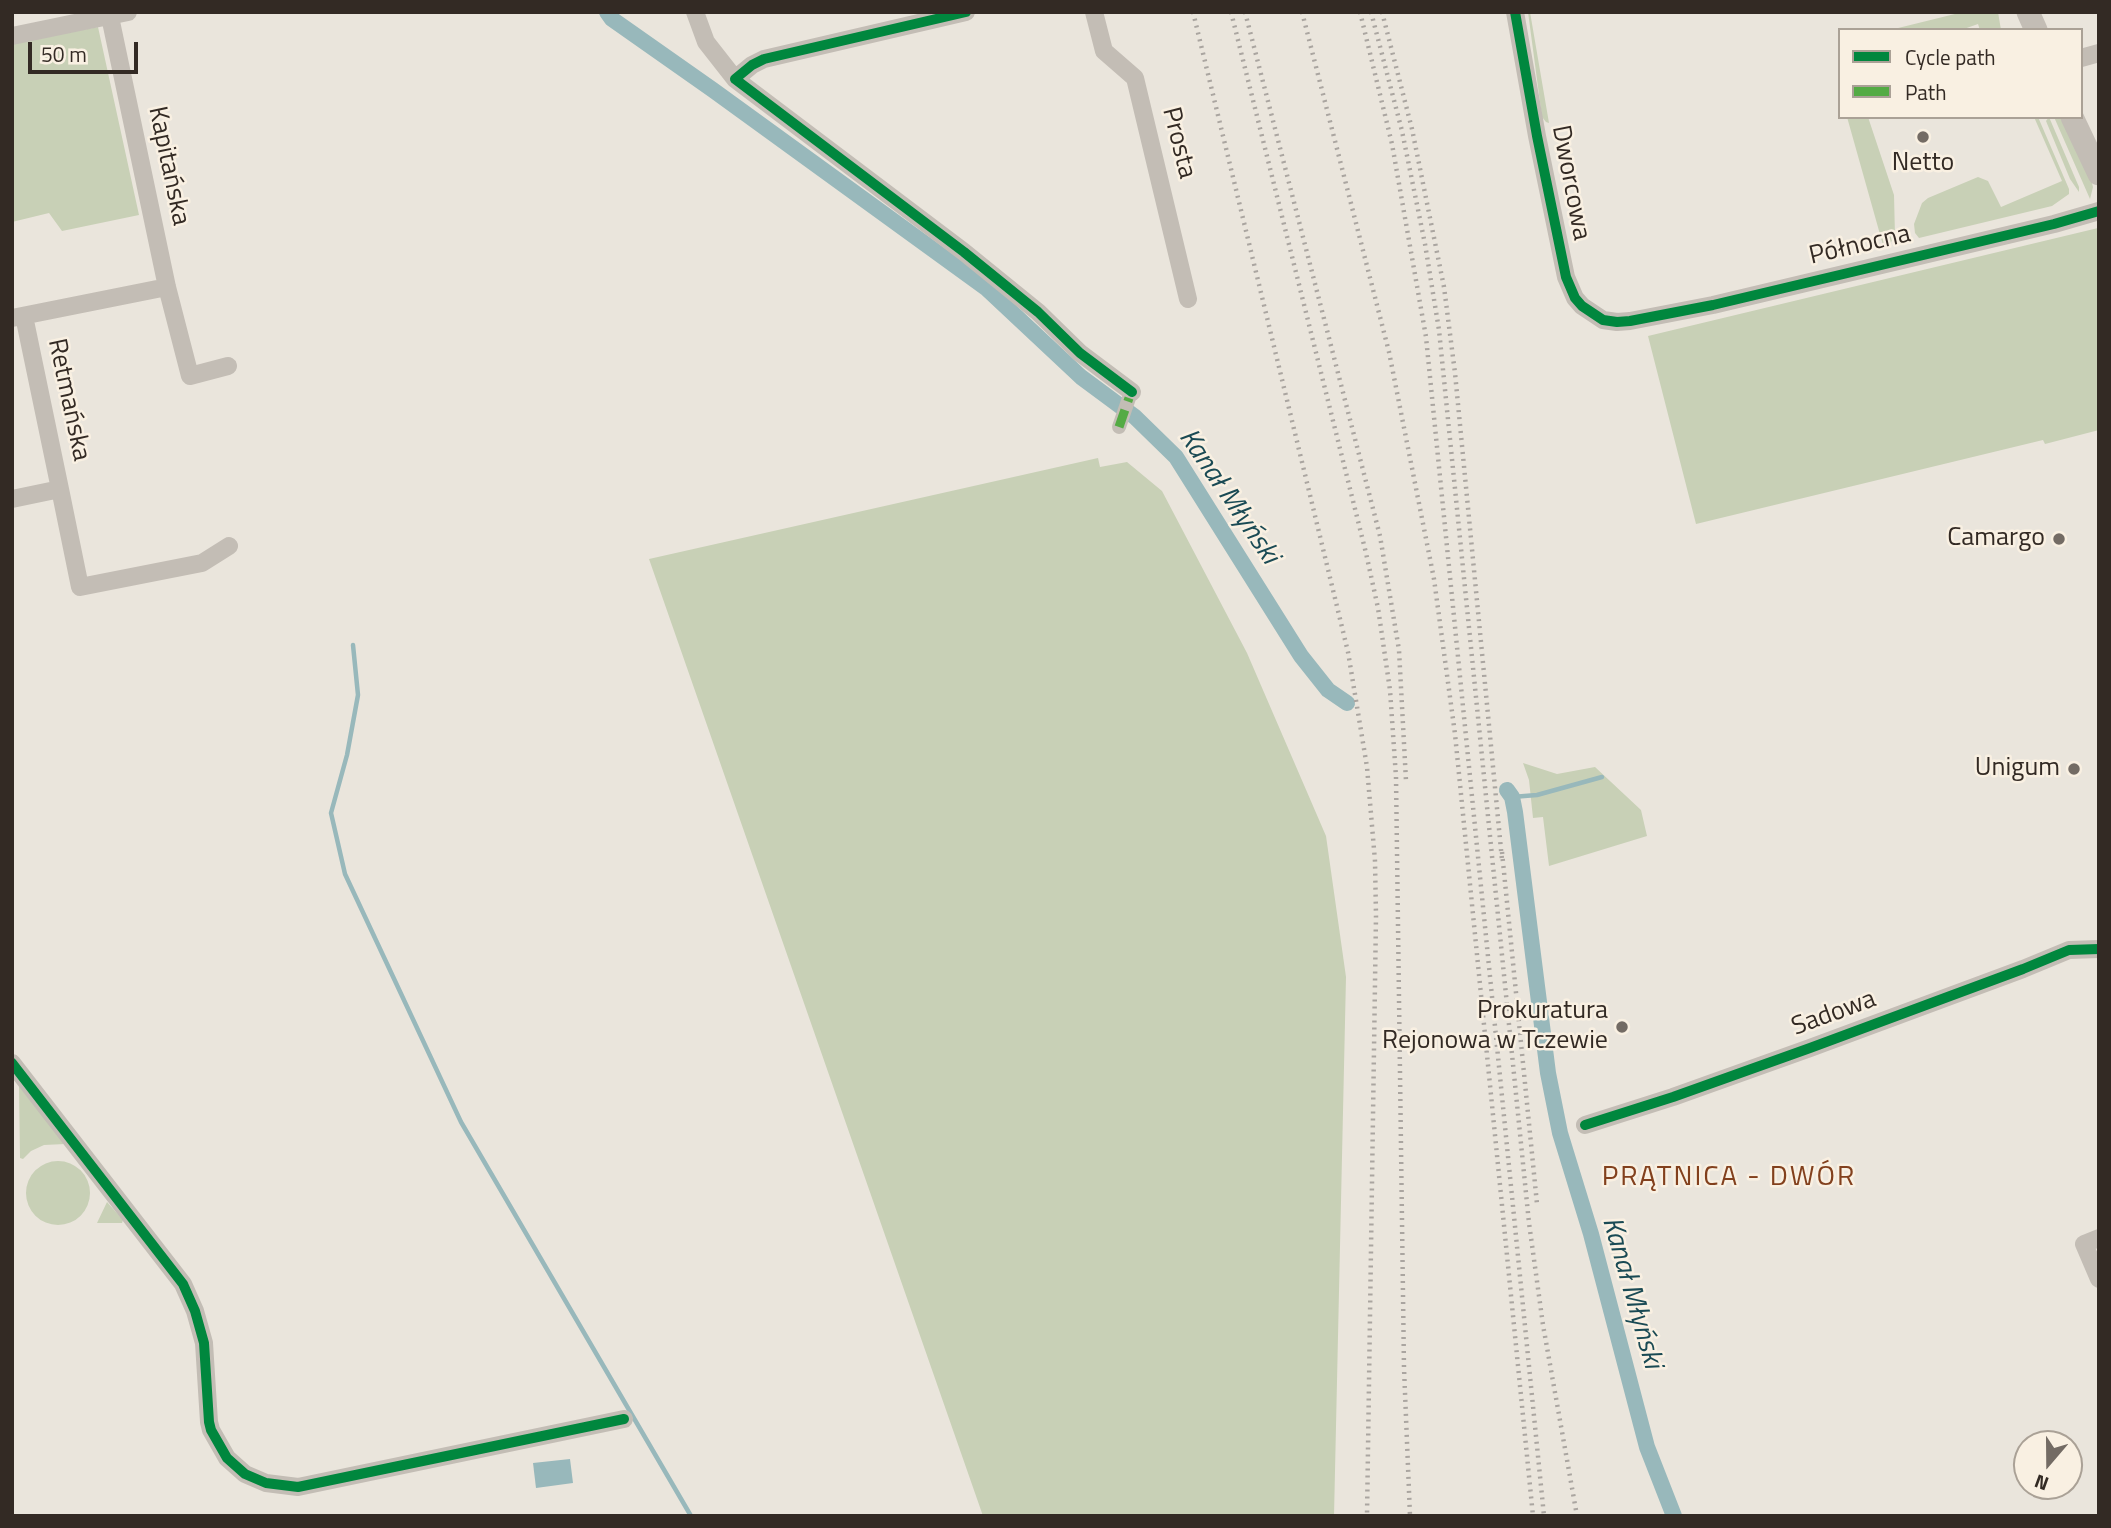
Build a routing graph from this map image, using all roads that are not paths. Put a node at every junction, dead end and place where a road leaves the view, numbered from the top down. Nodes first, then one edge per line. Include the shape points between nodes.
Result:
1 (128, 12) edge
2 (695, 12) edge
3 (966, 12) edge
4 (1094, 12) edge
5 (1516, 12) edge
6 (2028, 12) edge
7 (109, 14) edge
8 (2035, 28) edge
9 (12, 36) edge
10 (735, 79) junction
11 (2074, 119) edge
12 (2099, 174) edge
13 (2099, 211) edge
14 (167, 287) junction
15 (1188, 299) dead end
16 (18, 317) edge
17 (1630, 321) joint
18 (228, 366) dead end
19 (1131, 395) joint
20 (1119, 427) dead end
21 (60, 489) junction
22 (12, 499) edge
23 (229, 546) dead end
24 (2099, 949) edge
25 (12, 1063) edge
26 (1585, 1125) dead end
27 (2099, 1238) edge
28 (2099, 1279) edge
29 (624, 1419) dead end

1 - 7 street
2 - 10 street via 706,42
3 - 10 street via 764,59
4 - 15 street, Prosta via 1104,51 1135,78
5 - 17 street, Dworcowa via 1570,288 1593,314 1610,321
6 - 8 street
7 - 9 street
7 - 14 street, Kapitańska
10 - 19 street via 964,252
11 - 12 street
13 - 17 street, Północna
14 - 16 street
14 - 18 street, Kapitańska via 190,376
16 - 21 street, Retmańska
19 - 20 street
21 - 22 street, Retmańska
21 - 23 street via 80,587 202,563
24 - 26 street, Sadowa via 2069,950 1798,1052
25 - 29 street via 183,1284 204,1342 211,1430 227,1458 244,1474 266,1483 298,1487
27 - 28 street via 2084,1244

